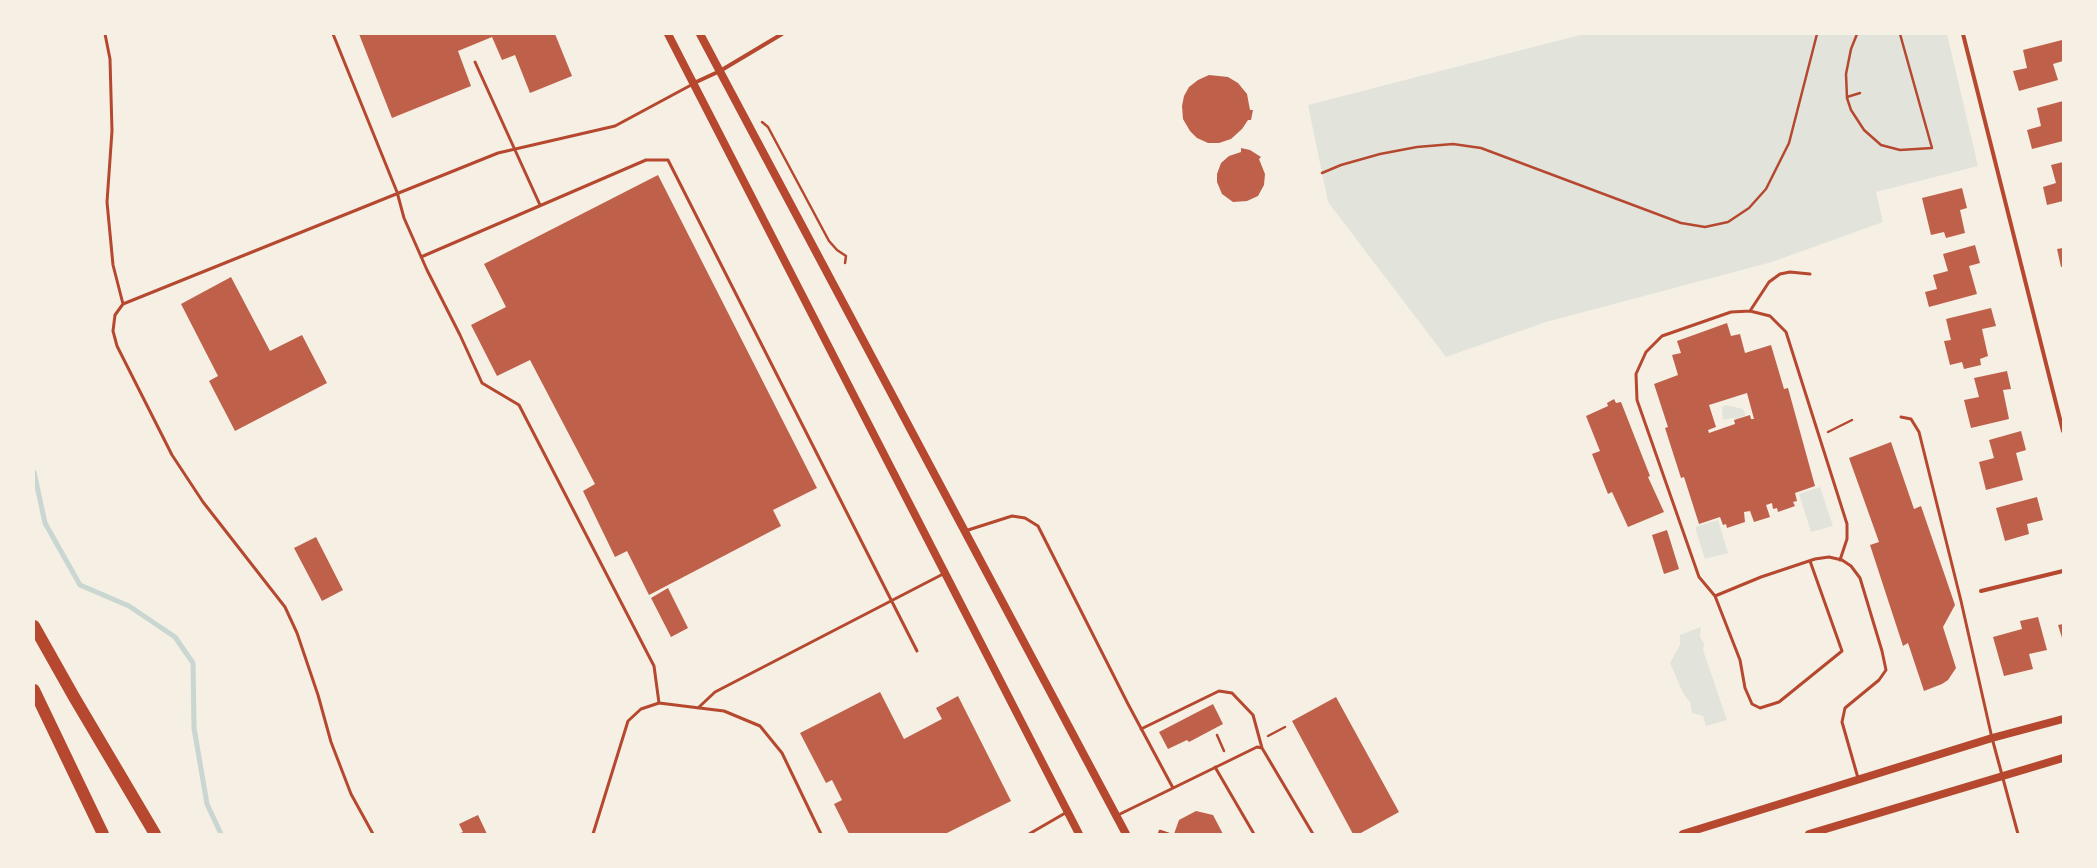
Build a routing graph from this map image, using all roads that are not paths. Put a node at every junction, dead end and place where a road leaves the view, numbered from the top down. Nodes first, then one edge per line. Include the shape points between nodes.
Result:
1 (105, 34) edge
2 (333, 34) edge
3 (668, 34) edge
4 (700, 34) edge
5 (782, 34) edge
6 (1963, 34) edge
7 (475, 62) dead end
8 (720, 71) junction
9 (694, 83) junction
10 (514, 149) junction
11 (397, 192) junction
12 (540, 205) junction
13 (420, 257) junction
14 (1810, 274) dead end
15 (123, 304) junction
16 (1750, 311) junction
17 (1901, 417) dead end
18 (2063, 431) edge
19 (965, 531) junction
20 (1840, 560) junction
21 (1810, 561) junction
22 (2063, 571) edge
23 (945, 573) junction
24 (1981, 591) dead end
25 (1715, 596) junction
26 (891, 600) junction
27 (34, 626) edge
28 (917, 651) dead end
29 (34, 690) edge
30 (660, 703) junction
31 (698, 708) junction
32 (2063, 719) edge
33 (1141, 729) junction
34 (1992, 738) junction
35 (1262, 748) junction
36 (2063, 758) edge
37 (1215, 767) junction
38 (2002, 775) junction
39 (1858, 780) junction
40 (1173, 788) junction
41 (1068, 812) junction
42 (1116, 816) junction
43 (103, 834) edge
44 (155, 834) edge
45 (374, 834) edge
46 (593, 834) edge
47 (821, 834) edge
48 (1029, 834) edge
49 (1079, 834) edge
50 (1126, 834) edge
51 (1254, 834) edge
52 (1314, 834) edge
53 (1684, 834) edge
54 (1809, 834) edge
55 (2018, 834) edge

1 - 15 lane via 110,58 112,131 107,202 113,265
2 - 11 lane
3 - 9 main road
4 - 8 main road
5 - 8 street
6 - 18 street
7 - 10 lane
8 - 9 street
8 - 19 main road
9 - 10 lane via 615,126
9 - 23 main road
10 - 11 lane
10 - 12 lane
11 - 13 lane via 404,218
11 - 15 lane
12 - 13 lane
12 - 26 lane via 646,160 668,160
13 - 30 lane via 482,383 519,405 654,666
14 - 16 lane via 1780,274 1769,282
15 - 45 lane via 115,315 113,331 116,346 172,455 203,502 285,607 297,633 331,742 351,794
16 - 20 lane via 1770,316 1786,332 1847,524 1847,539
16 - 25 lane via 1731,312 1662,336 1646,352 1636,374 1637,400 1699,577
17 - 34 lane via 1911,419 1919,432
19 - 33 lane via 1012,516 1025,518 1038,526
19 - 42 main road
20 - 21 lane via 1829,557
20 - 39 lane via 1851,566 1860,578 1886,670 1880,680 1845,708 1842,722
21 - 25 lane
21 - 25 lane via 1842,651 1779,702 1760,708 1752,704 1745,688 1740,660
22 - 24 street
23 - 26 lane
23 - 41 main road
26 - 28 lane
26 - 31 lane via 715,692
27 - 44 highway
29 - 43 highway
30 - 31 lane
30 - 46 lane via 641,709 628,721
31 - 47 lane via 724,711 760,726 782,753
32 - 34 main road
33 - 35 lane via 1219,691 1232,693 1253,715
33 - 40 lane
34 - 38 lane
34 - 39 main road
35 - 37 lane via 1257,747
35 - 52 lane
36 - 38 main road
37 - 40 lane
37 - 51 lane
38 - 54 main road
38 - 55 lane
39 - 53 main road
40 - 42 lane
41 - 48 lane
41 - 49 main road
42 - 50 main road

